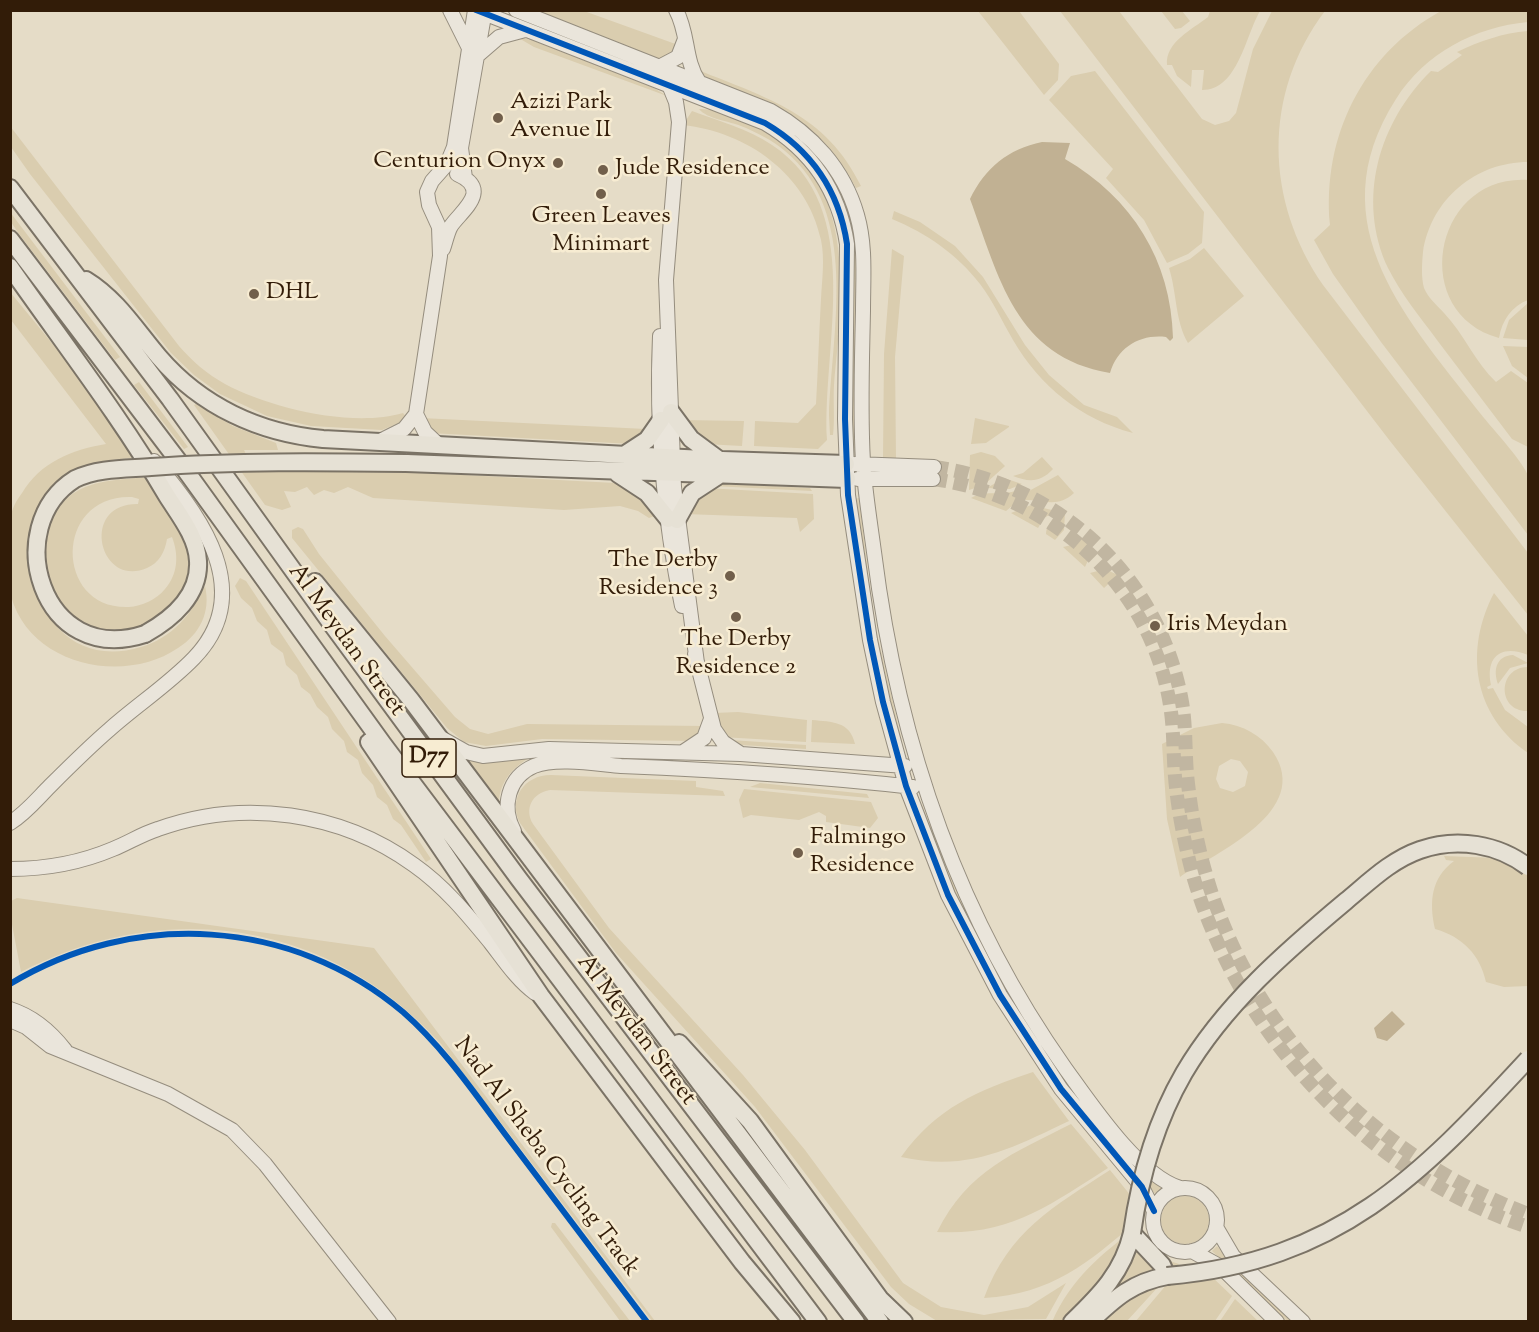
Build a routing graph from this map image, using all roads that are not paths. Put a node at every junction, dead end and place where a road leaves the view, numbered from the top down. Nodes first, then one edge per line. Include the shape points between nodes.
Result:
1 (450, 10) edge
2 (676, 10) edge
3 (480, 11) edge
4 (522, 12) edge
5 (525, 30) junction
6 (686, 34) junction
7 (472, 51) junction
8 (659, 67) junction
9 (699, 82) junction
10 (669, 85) junction
11 (710, 101) junction
12 (679, 122) junction
13 (440, 174) junction
14 (465, 178) junction
15 (10, 188) edge
16 (433, 211) junction
17 (459, 217) junction
18 (10, 240) edge
19 (440, 256) junction
20 (10, 267) edge
21 (75, 274) junction
22 (416, 414) junction
23 (666, 416) junction
24 (136, 442) junction
25 (375, 442) junction
26 (440, 446) junction
27 (624, 455) junction
28 (668, 466) junction
29 (720, 468) junction
30 (846, 471) junction
31 (615, 472) junction
32 (864, 472) junction
33 (933, 473) tunnel mouth
34 (237, 490) junction
35 (673, 520) junction
36 (316, 650) junction
37 (711, 719) junction
38 (436, 735) junction
39 (683, 752) junction
40 (741, 754) junction
41 (899, 765) junction
42 (918, 768) junction
43 (906, 786) junction
44 (924, 788) junction
45 (10, 823) edge
46 (1528, 867) edge
47 (10, 869) edge
48 (538, 871) junction
49 (541, 996) junction
50 (633, 997) junction
51 (10, 1009) edge
52 (10, 1020) edge
53 (66, 1052) junction
54 (1528, 1059) edge
55 (1180, 1188) junction
56 (1155, 1211) junction
57 (1216, 1227) junction
58 (720, 1233) junction
59 (1132, 1233) junction
60 (1192, 1251) junction
61 (1167, 1276) junction
62 (1077, 1320) edge
63 (389, 1322) edge
64 (777, 1322) edge
65 (792, 1322) edge
66 (818, 1322) edge
67 (856, 1322) edge
68 (880, 1322) edge
69 (904, 1322) edge
70 (1277, 1322) edge
71 (1303, 1322) edge

1 - 7 street
2 - 6 street
3 - 5 street
3 - 7 street
4 - 8 street
5 - 7 street via 499,37
5 - 10 street
6 - 8 street via 681,53
6 - 9 street via 690,65
7 - 13 street via 454,147
7 - 14 street via 461,148
8 - 9 street
9 - 32 street via 764,108 795,126 825,155 848,191 861,231 864,259
10 - 11 street
10 - 12 street
11 - 12 street via 691,106
11 - 30 street via 765,123 788,138 817,168 837,204 848,258
12 - 23 street via 659,350
13 - 14 street via 450,172
13 - 16 street via 427,192
14 - 17 street via 473,198
15 - 21 main road, Al Meydan Street / D77
16 - 17 street via 445,218
16 - 19 street
17 - 19 street via 448,232
18 - 36 main road, Al Meydan Street / D77 via 180,462
19 - 22 street
20 - 24 main road
21 - 25 main road via 115,303 178,377 226,411 252,424 294,436
21 - 34 main road, Al Meydan Street / D77
22 - 25 street via 399,434
22 - 26 street via 424,432
23 - 27 main road via 647,440
23 - 28 street
23 - 29 main road
24 - 31 main road, bridge via 191,536 198,562 196,580 169,619 145,634 115,640 86,635 59,621 39,597 29,569 30,538 41,510 54,494 68,483 94,473 194,464 284,462
24 - 45 street via 176,487 214,547 222,578 217,620 195,657 99,739
25 - 26 main road
26 - 27 main road
27 - 28 main road
28 - 29 main road
28 - 31 main road
28 - 35 street
29 - 30 main road
29 - 35 main road via 692,493
30 - 32 street
30 - 41 street via 870,640
31 - 35 main road via 640,486
32 - 33 street
32 - 42 street via 881,610
34 - 38 main road via 281,539
34 - 67 main road, Al Meydan Street / D77 via 472,816
35 - 37 street via 697,663
36 - 49 main road via 342,700
36 - 66 main road, Al Meydan Street / D77
37 - 39 street via 704,738
37 - 40 street via 720,739
38 - 39 street via 466,752 483,756 549,749
38 - 48 main road
39 - 40 street
40 - 41 street
41 - 42 street
41 - 43 street
42 - 44 street
43 - 44 street
43 - 48 street via 701,769 542,763 519,776 507,806 510,825
43 - 56 street via 948,895 1000,995 1061,1089 1142,1187
44 - 55 street via 977,919 1042,1034 1082,1091 1141,1162 1158,1179
46 - 59 main road, bridge via 1503,852 1480,845 1444,844 1421,849 1389,866 1284,955 1220,1022 1184,1074 1149,1151
47 - 49 street via 85,859 157,829 207,816 263,813 318,821 377,842 429,876 465,911 521,981
48 - 50 main road
49 - 58 main road
50 - 68 main road
50 - 69 main road via 735,1102 880,1299
51 - 53 street via 36,1022
52 - 53 street
53 - 63 street via 177,1098 232,1130 255,1151
54 - 61 main road, bridge via 1420,1170 1362,1214 1314,1239 1266,1257
55 - 56 street via 1164,1196
55 - 57 street via 1207,1197 1216,1211
56 - 60 street via 1154,1224 1162,1242 1179,1251
57 - 60 street via 1208,1242
57 - 71 street via 1233,1256
58 - 64 main road via 727,1256
58 - 65 main road
59 - 61 main road via 1162,1265
59 - 62 main road via 1113,1278
60 - 70 street via 1221,1267
61 - 62 main road via 1128,1288

